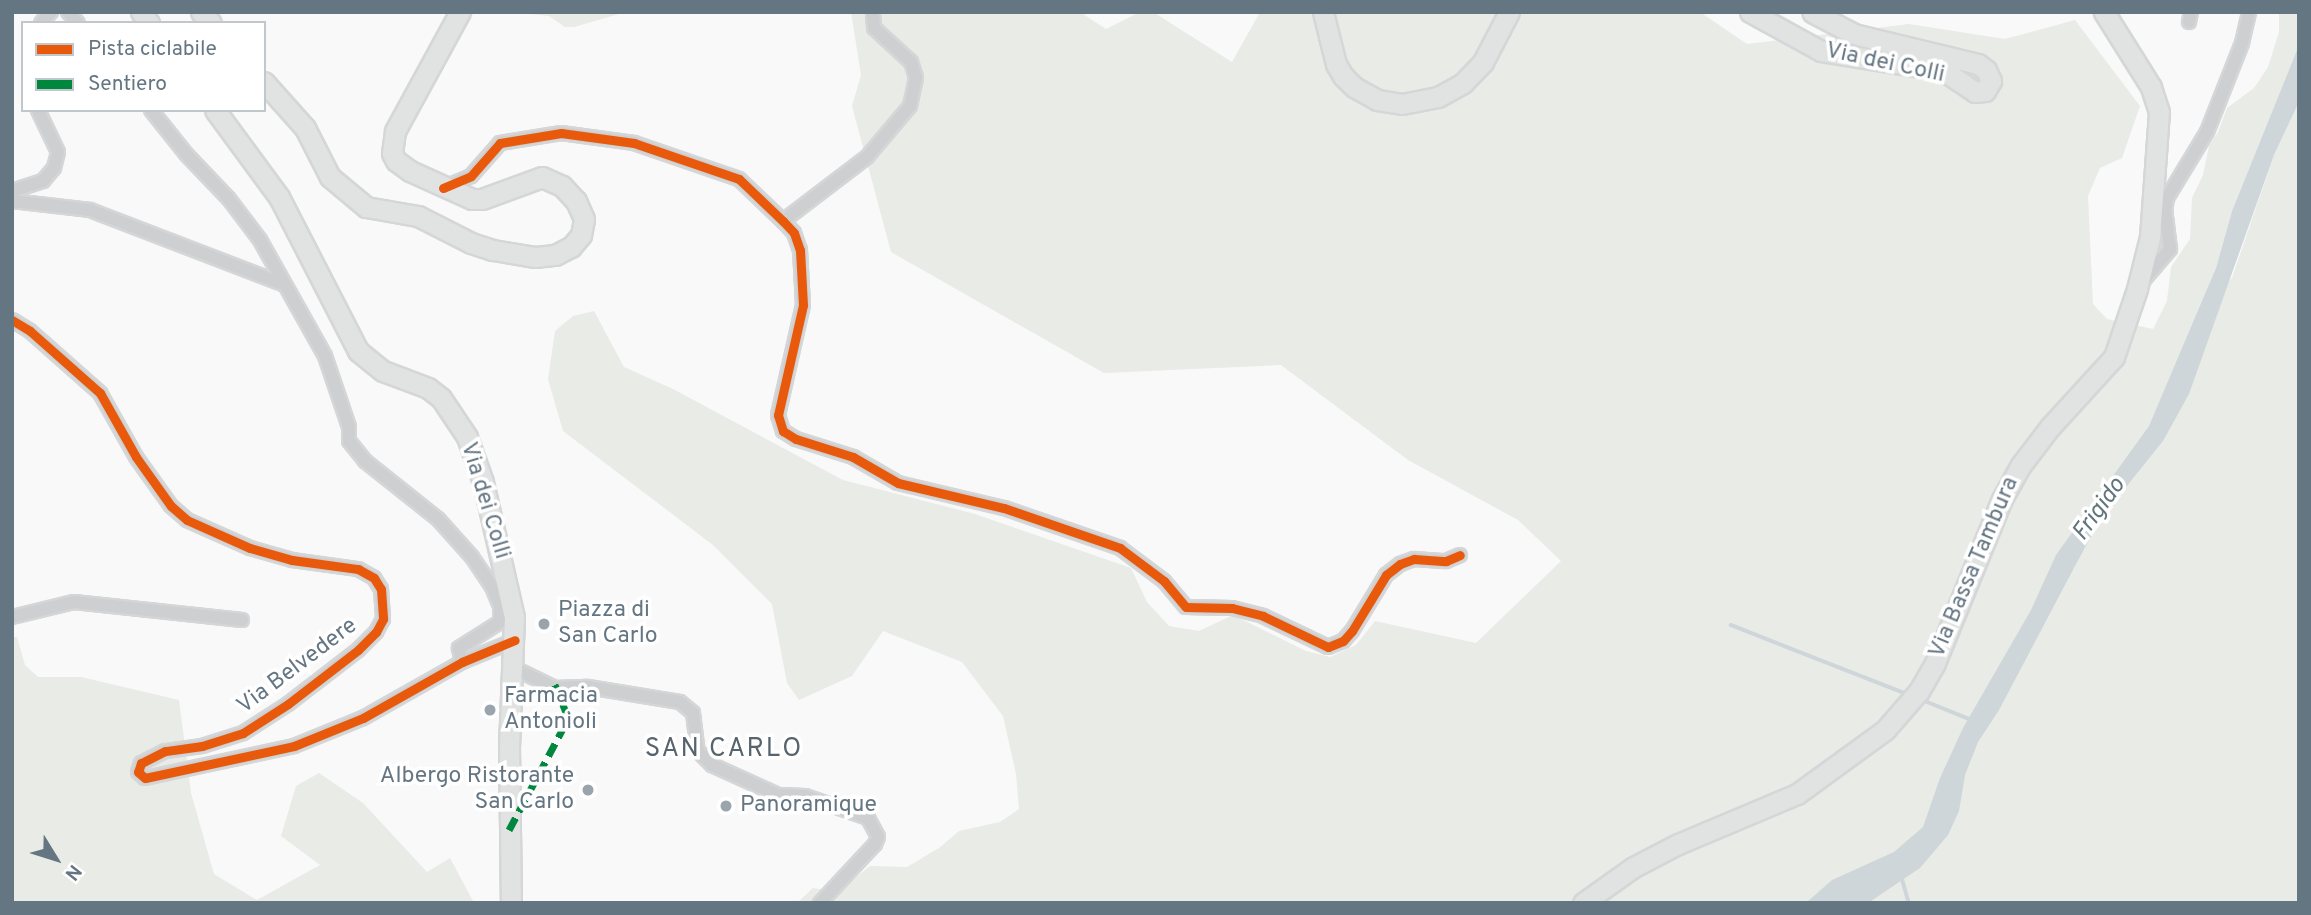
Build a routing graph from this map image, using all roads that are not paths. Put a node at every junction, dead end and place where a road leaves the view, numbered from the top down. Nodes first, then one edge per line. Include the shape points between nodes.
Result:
1 (460, 12) edge
2 (873, 12) edge
3 (1323, 12) edge
4 (1509, 12) edge
5 (1750, 12) edge
6 (1812, 12) edge
7 (2104, 12) edge
8 (2249, 12) edge
9 (266, 84) edge
10 (38, 112) edge
11 (153, 112) edge
12 (216, 112) edge
13 (443, 188) junction
14 (12, 191) edge
15 (12, 201) edge
16 (783, 221) junction
17 (283, 284) junction
18 (2137, 289) junction
19 (12, 320) edge
20 (1460, 555) dead end
21 (12, 617) edge
22 (242, 620) dead end
23 (515, 640) junction
24 (461, 662) junction
25 (514, 668) junction
26 (511, 903) edge
27 (820, 903) edge
28 (1583, 903) edge

1 - 13 street via 391,144 396,162
2 - 16 street via 874,28 911,62 916,78 910,106 867,157
3 - 4 street via 1343,76 1377,100 1402,104 1438,97 1463,83 1483,62
5 - 6 street, Via dei Colli via 1821,51 1944,71 1975,92 1985,91 1991,81 1978,64 1854,34
7 - 18 street, Via Bassa Tambura via 2151,87 2158,112 2150,237
8 - 18 street via 2242,43 2207,132 2167,198 2170,249
9 - 13 street via 305,128 330,177 366,207 418,216 471,243 535,257 555,255 582,235 584,219 576,201 551,180 537,178 482,199
10 - 14 street via 58,152 54,168 43,181
11 - 17 street via 229,199 260,240
12 - 23 street, Via dei Colli via 279,197 358,351 383,370 428,388 455,416 483,482 510,591
13 - 16 street via 471,176 500,143 561,134 589,135 645,146 739,179
15 - 17 street via 90,210
16 - 20 street via 800,250 803,279 803,305 778,415 789,436 853,457 898,483 1004,508 1120,548 1143,562 1186,607 1232,608 1263,616 1328,647 1352,631 1386,575 1400,564 1414,559 1446,561
17 - 24 street via 325,356 349,427 349,441 365,461 438,519 492,587 500,606 500,622 459,648
18 - 28 street, Via Bassa Tambura via 2114,357 2021,464 2002,499 1935,663 1901,714 1863,749 1797,794 1678,844
19 - 24 street, Via Belvedere via 100,393 136,457 171,506 187,520 250,548 358,569 374,578 381,589 383,619 358,650 243,733 165,751 141,762 138,772 145,778 294,746 363,718
21 - 22 street via 74,602
23 - 24 street, Via Belvedere
23 - 25 street, Via dei Colli
25 - 26 street, Via dei Colli via 509,746
25 - 27 street via 555,688 588,687 680,702 693,713 698,751 712,765 778,795 805,796 868,818 878,837 875,845

